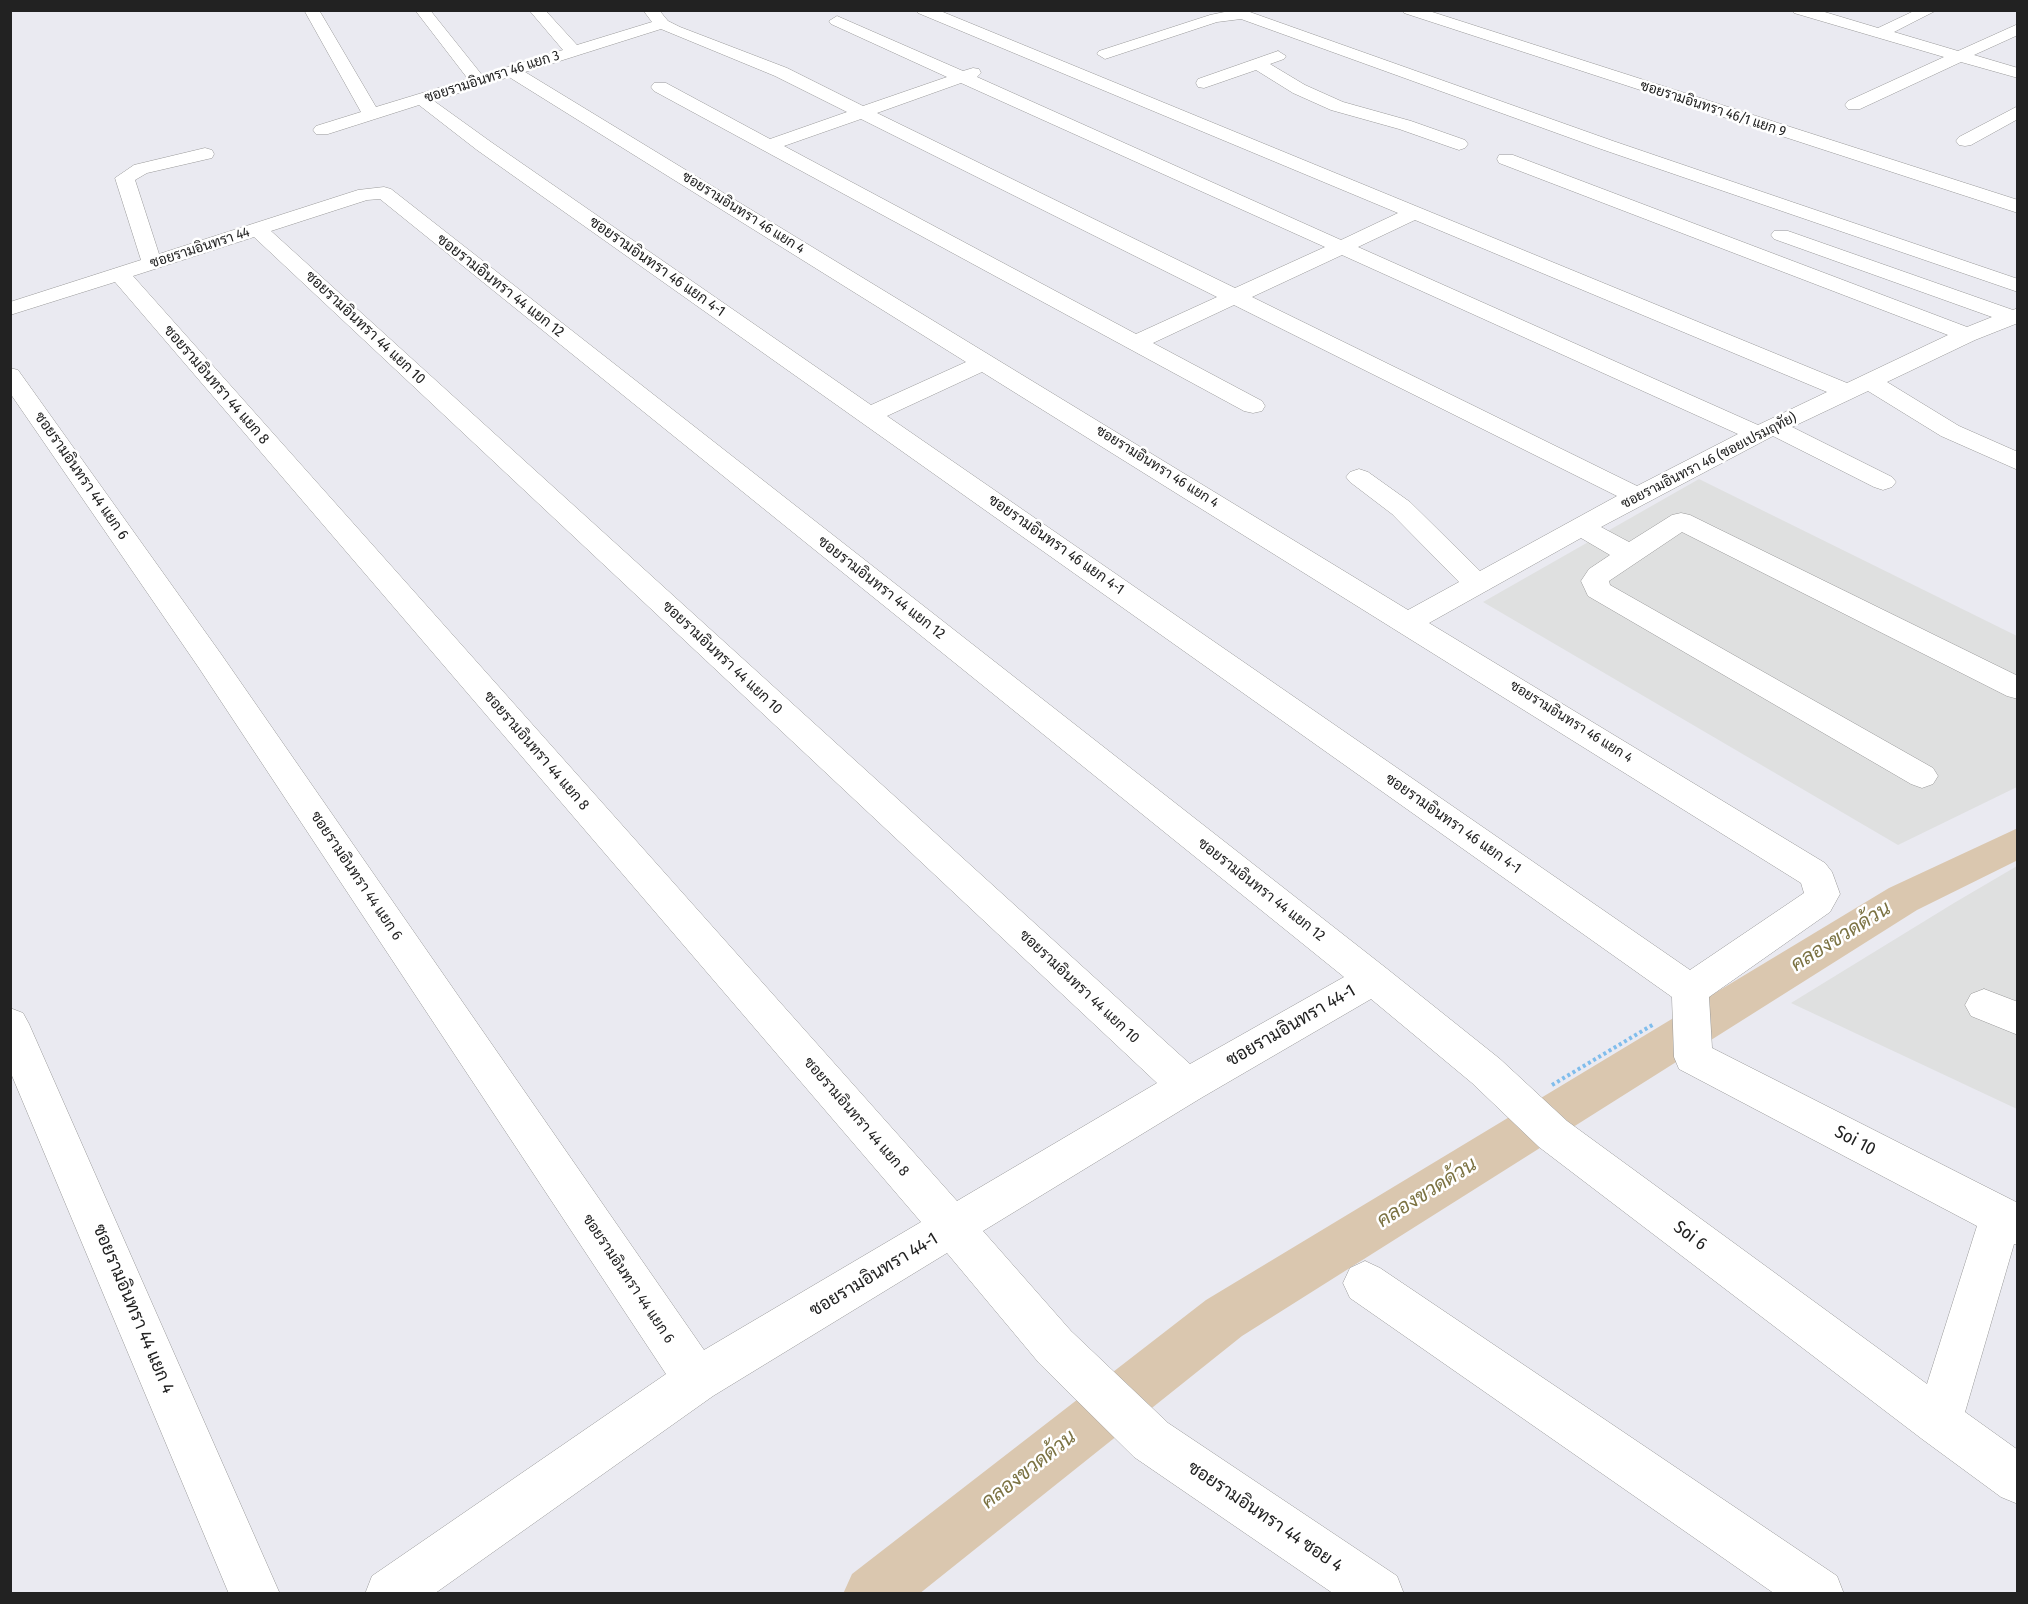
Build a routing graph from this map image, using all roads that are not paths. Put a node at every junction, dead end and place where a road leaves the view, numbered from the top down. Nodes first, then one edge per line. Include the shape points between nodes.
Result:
1 (311, 10) edge
2 (422, 10) edge
3 (536, 10) edge
4 (923, 10) edge
5 (1194, 10) edge
6 (1409, 10) edge
7 (1799, 10) edge
8 (1930, 10) edge
9 (656, 17) edge
10 (1215, 18) junction
11 (837, 21) dead end
12 (2018, 29) edge
13 (1879, 33) junction
14 (1319, 41) junction
15 (573, 51) junction
16 (1105, 54) dead end
17 (1029, 55) junction
18 (1959, 57) junction
19 (1007, 62) dead end
20 (1258, 64) junction
21 (985, 69) dead end
22 (510, 71) junction
23 (2018, 73) edge
24 (963, 77) junction
25 (478, 81) junction
26 (1204, 83) dead end
27 (660, 87) dead end
28 (421, 99) junction
29 (1854, 105) dead end
30 (2018, 111) edge
31 (863, 112) junction
32 (370, 114) junction
33 (322, 130) dead end
34 (1965, 141) dead end
35 (1459, 144) dead end
36 (770, 145) junction
37 (205, 154) dead end
38 (1506, 159) dead end
39 (389, 197) joint
40 (2018, 207) edge
41 (1413, 214) junction
42 (257, 229) junction
43 (1781, 235) dead end
44 (1342, 246) junction
45 (152, 263) junction
46 (119, 274) junction
47 (2018, 286) edge
48 (1235, 296) junction
49 (10, 309) edge
50 (2015, 316) edge
51 (1967, 335) junction
52 (1137, 342) junction
53 (986, 362) junction
54 (10, 375) edge
55 (1859, 387) junction
56 (1254, 406) dead end
57 (870, 414) junction
58 (1766, 430) junction
59 (2018, 462) edge
60 (1359, 477) dead end
61 (1883, 482) dead end
62 (1638, 496) junction
63 (1581, 527) junction
64 (1630, 554) junction
65 (1476, 583) junction
66 (1408, 622) junction
67 (2018, 689) edge
68 (1922, 776) dead end
69 (1373, 979) junction
70 (1690, 996) junction
71 (1984, 1005) dead end
72 (2018, 1019) edge
73 (10, 1024) edge
74 (1187, 1086) junction
75 (2009, 1222) edge
76 (953, 1227) junction
77 (1365, 1283) dead end
78 (1055, 1347) joint
79 (697, 1380) junction
80 (1940, 1422) junction
81 (2018, 1480) edge
82 (255, 1593) edge
83 (390, 1593) edge
84 (1379, 1593) edge
85 (1819, 1593) edge

1 - 32 street
2 - 25 street
3 - 15 street
4 - 17 street
5 - 10 street
6 - 40 street, ซอยรามอินทรา 46/1 แยก 9
7 - 13 street
8 - 13 street
9 - 15 street, ซอยรามอินทรา 46 แยก 3
9 - 31 street via 706,44 760,62
10 - 14 street via 1242,14
10 - 16 street
11 - 24 street
12 - 18 street
13 - 18 street
14 - 20 street
14 - 47 street
15 - 22 street, ซอยรามอินทรา 46 แยก 3
17 - 19 street
17 - 41 street
18 - 23 street
18 - 29 street
20 - 26 street
20 - 35 street via 1337,106
21 - 24 street
22 - 25 street, ซอยรามอินทรา 46 แยก 3
22 - 53 street, ซอยรามอินทรา 46 แยก 4
24 - 31 street
24 - 44 street
25 - 28 street, ซอยรามอินทรา 46 แยก 3
27 - 36 street
28 - 32 street, ซอยรามอินทรา 46 แยก 3
28 - 57 street, ซอยรามอินทรา 46 แยก 4-1
30 - 34 street
31 - 36 street
31 - 48 street
32 - 33 street, ซอยรามอินทรา 46 แยก 3
36 - 52 street
37 - 45 street via 141,169 125,178
38 - 51 street
39 - 42 street, ซอยรามอินทรา 44 via 379,192 365,194
39 - 69 street, ซอยรามอินทรา 44 แยก 12
41 - 44 street
41 - 55 street
42 - 45 street, ซอยรามอินทรา 44
42 - 74 street, ซอยรามอินทรา 44 แยก 10
43 - 50 street
44 - 48 street
44 - 58 street
45 - 46 street, ซอยรามอินทรา 44
46 - 49 street, ซอยรามอินทรา 44
46 - 76 street, ซอยรามอินทรา 44 แยก 8
48 - 52 street
48 - 62 street
50 - 51 street, ซอยรามอินทรา 46 (ซอยเปรมฤทัย)
51 - 55 street, ซอยรามอินทรา 46 (ซอยเปรมฤทัย)
52 - 56 street
53 - 57 street
53 - 66 street, ซอยรามอินทรา 46 แยก 4
54 - 79 street, ซอยรามอินทรา 44 แยก 6 via 210,661
55 - 58 street, ซอยรามอินทรา 46 (ซอยเปรมฤทัย)
55 - 59 street
57 - 70 street, ซอยรามอินทรา 46 แยก 4-1
58 - 61 street
58 - 62 street, ซอยรามอินทรา 46 (ซอยเปรมฤทัย)
60 - 65 street via 1401,508
62 - 63 street, ซอยรามอินทรา 46 (ซอยเปรมฤทัย)
63 - 64 street
63 - 65 street, ซอยรามอินทรา 46 (ซอยเปรมฤทัย)
64 - 67 street via 1681,521
64 - 68 street via 1599,575 1595,581 1598,590
65 - 66 street, ซอยรามอินทรา 46 (ซอยเปรมฤทัย)
66 - 70 street, ซอยรามอินทรา 46 แยก 4 via 1802,865 1820,882 1822,894 1818,902
69 - 74 street, ซอยรามอินทรา 44-1
69 - 80 street, Soi 6 via 1486,1071 1553,1134
70 - 75 street, Soi 10 via 1693,1057
71 - 72 street
73 - 82 street, ซอยรามอินทรา 44 แยก 4
74 - 76 street, ซอยรามอินทรา 44-1
75 - 80 street
76 - 78 street, ซอยรามอินทรา 44 แยก 8
76 - 79 street, ซอยรามอินทรา 44-1
77 - 85 street
78 - 84 street, ซอยรามอินทรา 44 ซอย 4 via 1151,1440
79 - 83 street, ซอยรามอินทรา 44-1
80 - 81 street, Soi 6

